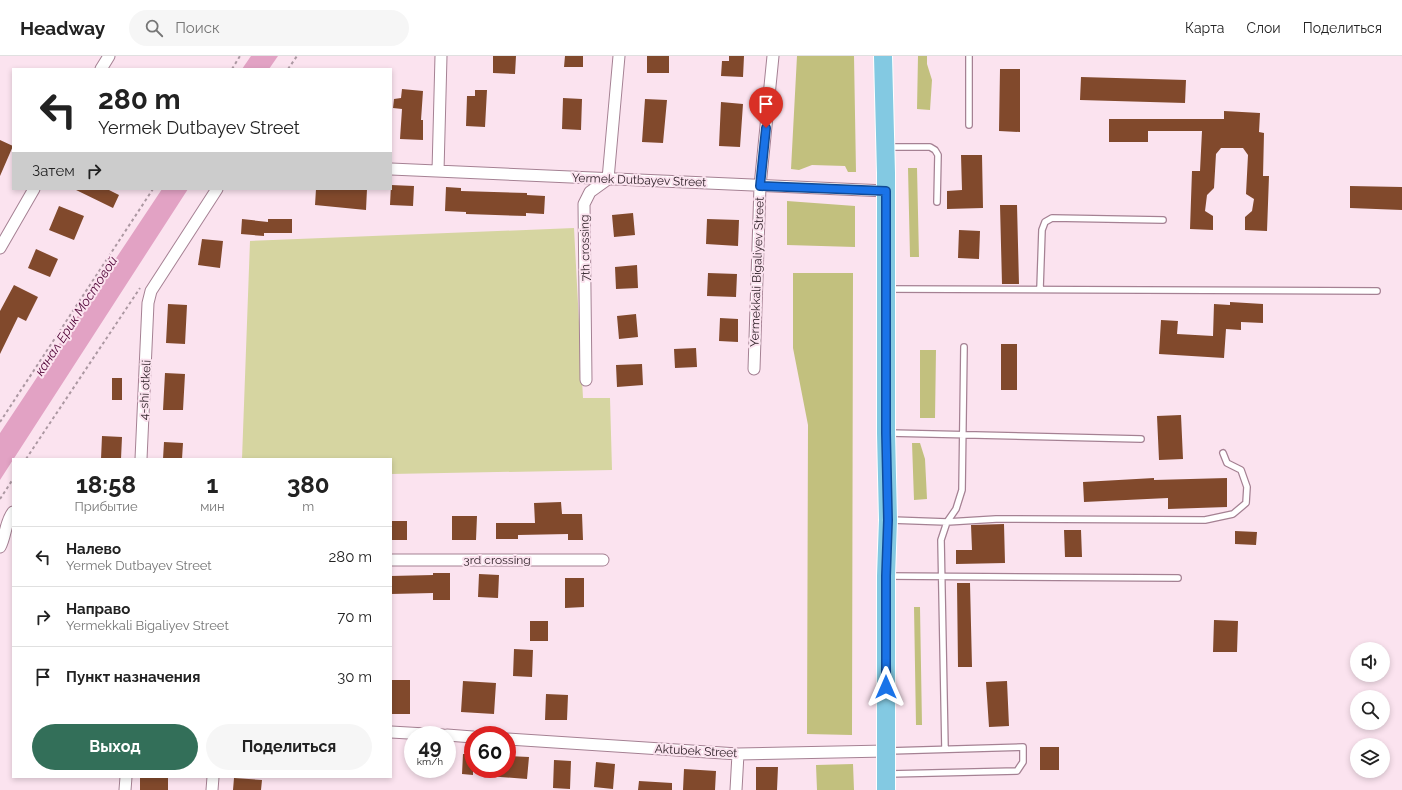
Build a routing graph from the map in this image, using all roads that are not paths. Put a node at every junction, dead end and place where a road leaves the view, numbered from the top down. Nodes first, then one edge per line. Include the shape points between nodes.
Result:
1 (109, 56) edge
2 (441, 56) edge
3 (619, 56) edge
4 (773, 56) edge
5 (883, 56) edge
6 (969, 56) edge
7 (103, 68) edge
8 (969, 125) dead end
9 (886, 147) junction
10 (392, 169) edge
11 (438, 171) junction
12 (608, 179) junction
13 (760, 186) junction
14 (33, 190) edge
15 (215, 190) edge
16 (886, 191) junction
17 (937, 202) dead end
18 (1163, 220) dead end
19 (0, 248) edge
20 (886, 289) junction
21 (1040, 290) junction
22 (1377, 291) dead end
23 (964, 347) dead end
24 (754, 369) dead end
25 (586, 380) dead end
26 (886, 433) junction
27 (962, 435) junction
28 (1141, 439) dead end
29 (1222, 453) dead end
30 (141, 458) edge
31 (12, 513) edge
32 (888, 520) junction
33 (947, 522) junction
34 (0, 547) edge
35 (392, 560) edge
36 (603, 560) dead end
37 (886, 576) junction
38 (942, 576) junction
39 (1178, 578) dead end
40 (392, 732) edge
41 (404, 733) edge
42 (516, 740) edge
43 (945, 749) junction
44 (886, 751) junction
45 (738, 754) junction
46 (126, 778) edge
47 (213, 778) edge
48 (886, 782) edge
49 (125, 790) edge
50 (212, 790) edge
51 (736, 790) edge

1 - 7 street
2 - 11 street
3 - 12 street
4 - 13 street, Yermekkali Bigaliyev Street
5 - 9 main road
6 - 8 lane
9 - 16 main road
9 - 17 lane via 930,147 935,150 938,155
10 - 11 street, Yermek Dutbayev Street
11 - 12 street, Yermek Dutbayev Street
12 - 13 street, Yermek Dutbayev Street
12 - 25 street, 7th crossing via 590,192 584,204
13 - 16 street, Yermek Dutbayev Street
13 - 24 street, Yermekkali Bigaliyev Street
14 - 19 street
15 - 30 street, 4-shi otkeli via 151,290 148,304
16 - 20 main road
18 - 21 lane via 1052,218 1045,222 1042,230
20 - 21 lane
20 - 26 main road
21 - 22 lane
23 - 27 lane
26 - 27 lane
26 - 32 main road
27 - 28 lane
27 - 33 lane via 962,490 956,509
29 - 33 lane via 1228,463 1241,470 1247,487 1246,503 1234,514 1205,520 996,519
31 - 34 street
32 - 33 lane
32 - 37 main road
33 - 38 lane via 941,540
35 - 36 street, 3rd crossing
37 - 38 lane
37 - 44 main road
38 - 39 lane
38 - 43 lane
40 - 41 street
42 - 45 street, Aktubek Street
43 - 44 lane
43 - 48 lane via 1023,747 1023,762 1017,771
44 - 45 street, Aktubek Street
44 - 48 main road
45 - 51 street
46 - 49 street
47 - 50 street

